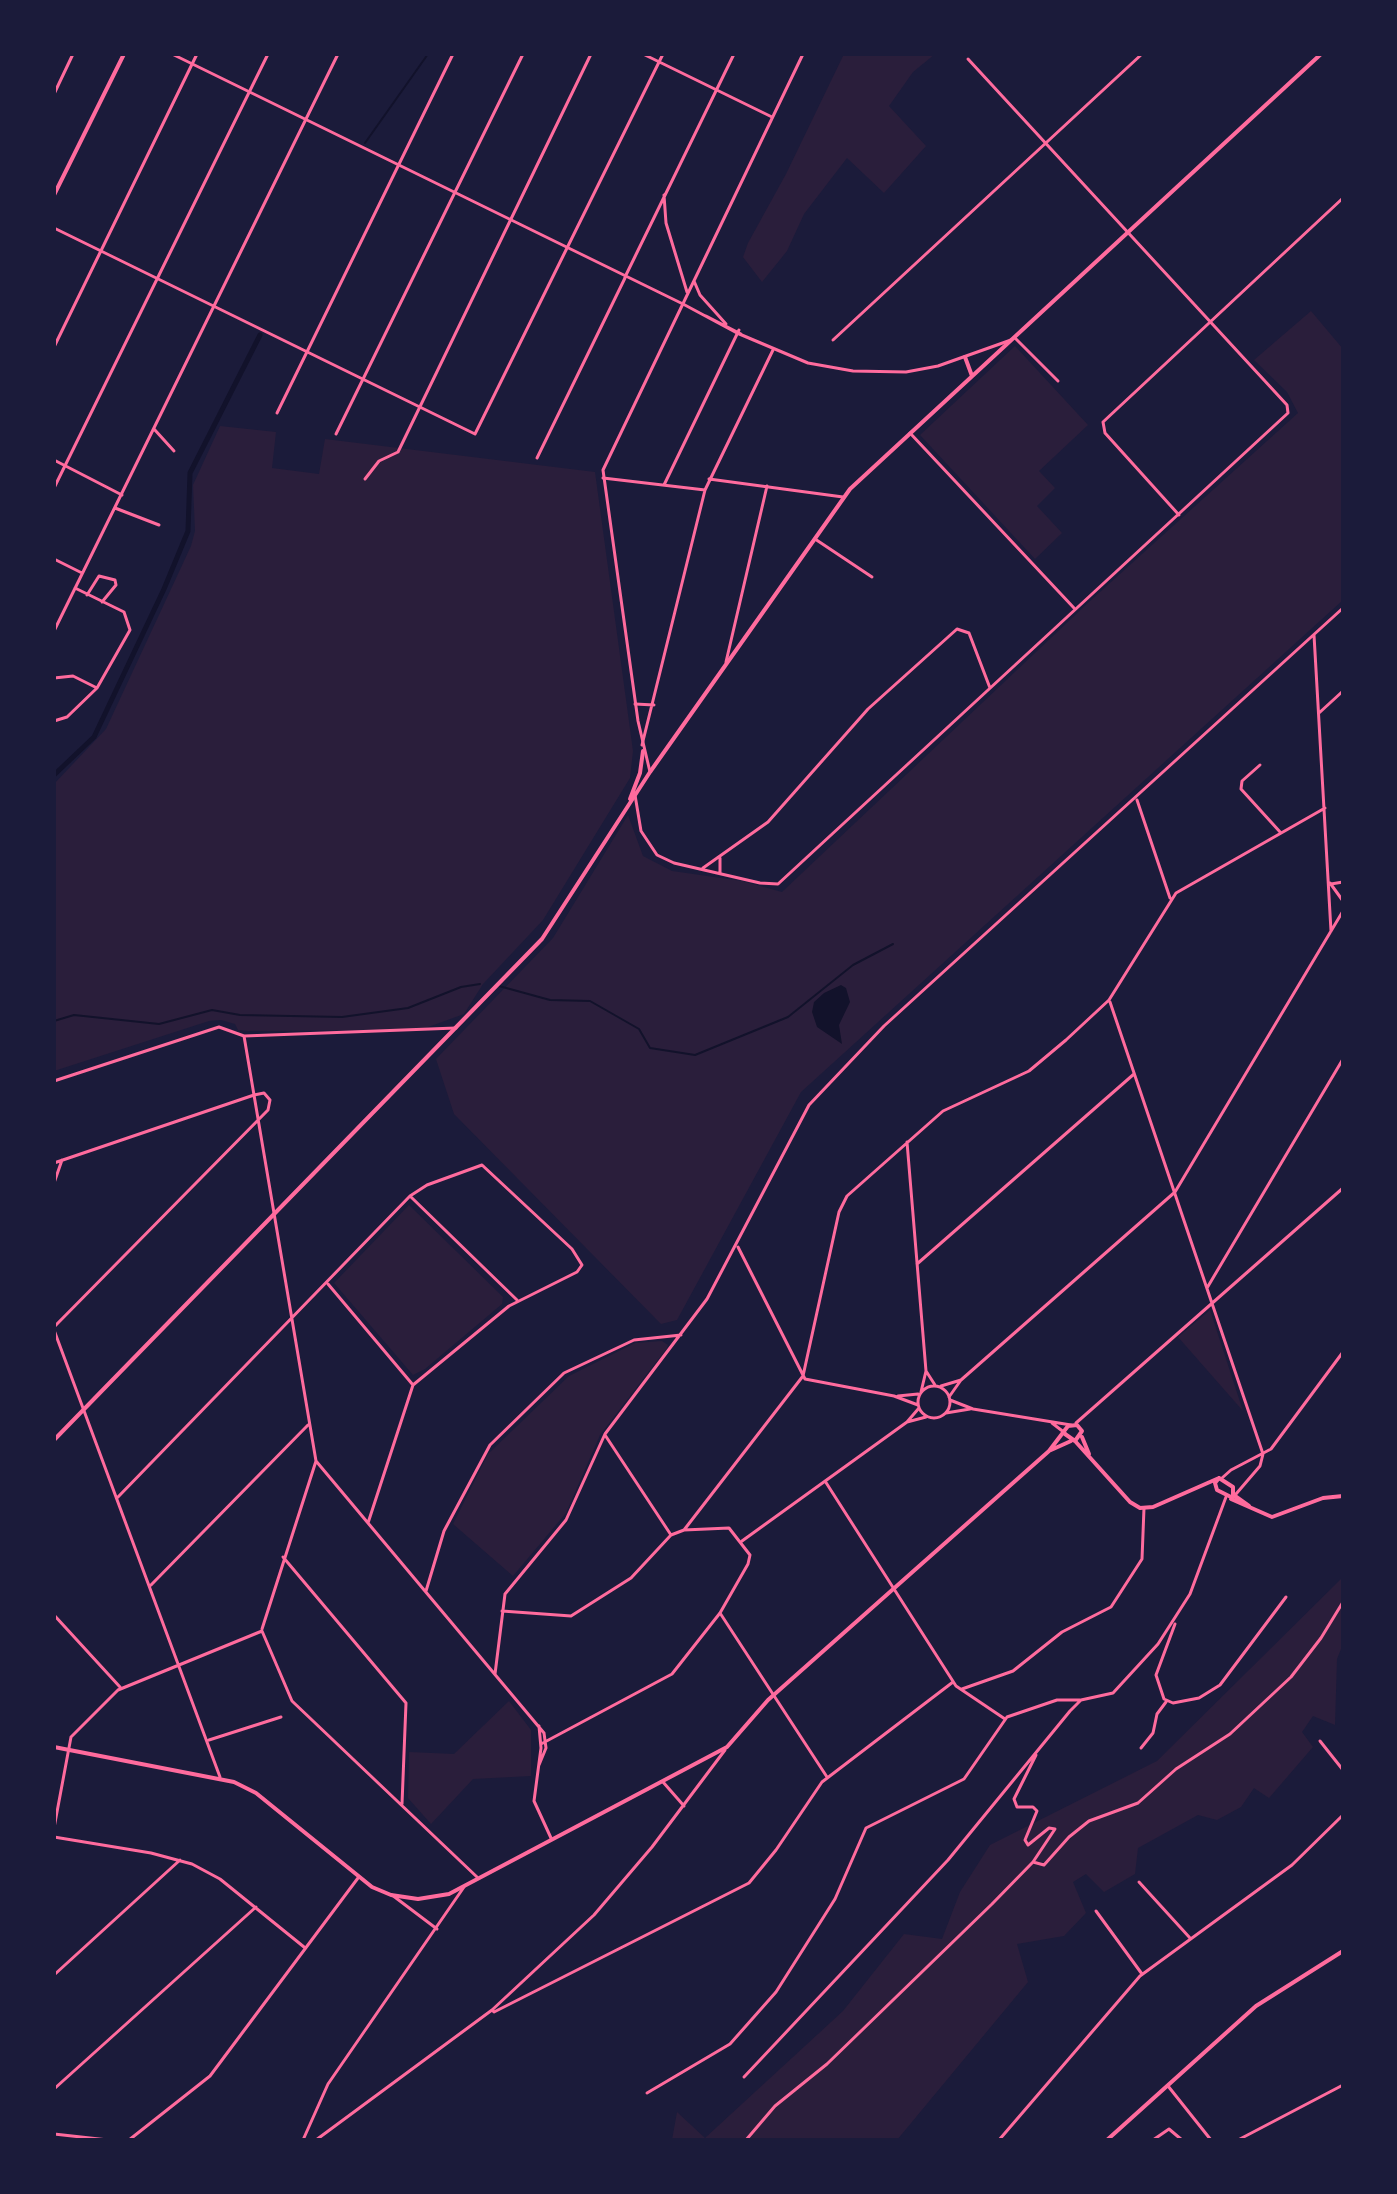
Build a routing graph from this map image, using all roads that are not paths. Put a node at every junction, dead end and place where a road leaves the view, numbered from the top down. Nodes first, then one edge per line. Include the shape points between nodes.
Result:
1 (73, 54) edge
2 (124, 54) edge
3 (172, 54) edge
4 (197, 54) edge
5 (268, 54) edge
6 (338, 54) edge
7 (453, 54) edge
8 (523, 54) edge
9 (591, 54) edge
10 (643, 54) edge
11 (663, 54) edge
12 (734, 54) edge
13 (803, 54) edge
14 (1142, 54) edge
15 (1321, 54) edge
16 (968, 59) dead end
17 (659, 62) junction
18 (192, 64) junction
19 (717, 90) junction
20 (249, 92) junction
21 (54, 94) edge
22 (772, 117) junction
23 (305, 119) junction
24 (1046, 143) junction
25 (397, 165) junction
26 (454, 193) junction
27 (54, 195) edge
28 (664, 195) junction
29 (1343, 198) edge
30 (510, 220) junction
31 (54, 228) edge
32 (1128, 232) junction
33 (568, 249) junction
34 (101, 251) junction
35 (698, 273) junction
36 (684, 275) junction
37 (625, 277) junction
38 (157, 279) junction
39 (694, 281) junction
40 (687, 296) junction
41 (683, 304) junction
42 (214, 307) junction
43 (706, 316) junction
44 (1208, 323) junction
45 (726, 324) junction
46 (739, 332) junction
47 (1015, 338) junction
48 (833, 340) dead end
49 (54, 347) edge
50 (773, 350) junction
51 (306, 352) junction
52 (965, 357) junction
53 (972, 376) junction
54 (362, 380) junction
55 (1058, 381) dead end
56 (418, 407) junction
57 (277, 413) dead end
58 (154, 429) junction
59 (910, 433) junction
60 (336, 434) dead end
61 (174, 451) dead end
62 (537, 458) dead end
63 (54, 460) edge
64 (65, 466) junction
65 (603, 478) junction
66 (365, 479) dead end
67 (709, 479) junction
68 (664, 485) junction
69 (767, 486) junction
70 (54, 488) edge
71 (705, 490) junction
72 (122, 495) junction
73 (843, 497) junction
74 (115, 508) junction
75 (1179, 515) junction
76 (159, 525) dead end
77 (814, 538) junction
78 (54, 559) edge
79 (82, 573) junction
80 (872, 577) dead end
81 (75, 588) junction
82 (87, 595) junction
83 (102, 602) junction
84 (1074, 608) junction
85 (1343, 608) edge
86 (54, 631) edge
87 (1314, 635) junction
88 (725, 666) junction
89 (54, 678) edge
90 (97, 688) junction
91 (990, 688) junction
92 (1343, 691) edge
93 (635, 704) junction
94 (654, 705) junction
95 (1319, 713) junction
96 (54, 721) edge
97 (642, 748) junction
98 (1260, 765) dead end
99 (650, 772) junction
100 (635, 795) junction
101 (1136, 798) junction
102 (1325, 808) junction
103 (626, 809) junction
104 (1281, 833) junction
105 (720, 858) junction
106 (703, 868) junction
107 (720, 873) junction
108 (1329, 882) junction
109 (1343, 882) edge
110 (1170, 898) junction
111 (1343, 901) edge
112 (1343, 911) edge
113 (1331, 932) junction
114 (1109, 1000) junction
115 (457, 1028) junction
116 (244, 1036) junction
117 (1343, 1059) edge
118 (1134, 1073) junction
119 (54, 1081) edge
120 (254, 1095) junction
121 (258, 1119) junction
122 (907, 1142) junction
123 (62, 1160) junction
124 (54, 1163) edge
125 (54, 1183) edge
126 (1343, 1188) edge
127 (1175, 1192) junction
128 (410, 1196) junction
129 (275, 1214) junction
130 (737, 1246) junction
131 (917, 1264) junction
132 (327, 1283) junction
133 (1207, 1288) junction
134 (517, 1300) junction
135 (1212, 1307) junction
136 (292, 1319) junction
137 (54, 1328) edge
138 (681, 1335) junction
139 (1343, 1352) edge
140 (926, 1371) junction
141 (803, 1376) junction
142 (961, 1380) junction
143 (413, 1385) junction
144 (938, 1386) junction
145 (920, 1393) junction
146 (894, 1396) junction
147 (950, 1398) junction
148 (918, 1407) junction
149 (973, 1409) junction
150 (83, 1410) junction
151 (946, 1413) junction
152 (1090, 1414) junction
153 (926, 1417) junction
154 (907, 1422) junction
155 (1050, 1422) junction
156 (1073, 1424) junction
157 (308, 1425) junction
158 (1081, 1428) junction
159 (1065, 1433) junction
160 (605, 1434) junction
161 (1082, 1436) junction
162 (54, 1440) edge
163 (1073, 1441) junction
164 (1271, 1449) junction
165 (1049, 1451) junction
166 (1263, 1454) junction
167 (1090, 1456) junction
168 (316, 1461) junction
169 (1263, 1462) junction
170 (1220, 1478) junction
171 (825, 1481) junction
172 (1201, 1484) junction
173 (1219, 1492) junction
174 (1343, 1496) edge
175 (118, 1497) junction
176 (1232, 1497) junction
177 (1144, 1508) junction
178 (368, 1523) junction
179 (684, 1530) junction
180 (671, 1535) junction
181 (742, 1541) junction
182 (283, 1557) junction
183 (150, 1586) junction
184 (894, 1587) junction
185 (426, 1591) junction
186 (1286, 1597) dead end
187 (1343, 1602) edge
188 (502, 1611) junction
189 (720, 1613) junction
190 (54, 1615) edge
191 (1176, 1621) junction
192 (262, 1631) junction
193 (180, 1663) junction
194 (495, 1674) junction
195 (953, 1682) junction
196 (120, 1687) junction
197 (960, 1690) junction
198 (774, 1695) junction
199 (1081, 1700) junction
200 (1166, 1702) junction
201 (281, 1717) dead end
202 (1005, 1719) junction
203 (539, 1726) junction
204 (561, 1734) junction
205 (546, 1736) junction
206 (208, 1740) junction
207 (540, 1741) junction
208 (1320, 1741) dead end
209 (547, 1742) junction
210 (1042, 1745) junction
211 (54, 1747) edge
212 (727, 1747) junction
213 (1141, 1748) dead end
214 (68, 1750) junction
215 (539, 1765) junction
216 (1343, 1770) edge
217 (220, 1777) junction
218 (827, 1778) junction
219 (662, 1781) junction
220 (402, 1806) junction
221 (684, 1806) junction
222 (1343, 1815) edge
223 (54, 1828) edge
224 (54, 1837) edge
225 (552, 1840) junction
226 (180, 1860) junction
227 (1033, 1862) junction
228 (358, 1878) junction
229 (479, 1879) junction
230 (1139, 1882) dead end
231 (464, 1887) junction
232 (391, 1895) junction
233 (256, 1907) junction
234 (1096, 1911) dead end
235 (437, 1929) junction
236 (1190, 1938) junction
237 (305, 1948) junction
238 (1343, 1951) edge
239 (1142, 1974) junction
240 (54, 1975) edge
241 (493, 2011) junction
242 (744, 2077) dead end
243 (1343, 2085) edge
244 (1168, 2086) junction
245 (54, 2089) edge
246 (647, 2093) dead end
247 (54, 2134) edge
248 (1109, 2139) edge
249 (108, 2140) edge
250 (129, 2140) edge
251 (303, 2140) edge
252 (316, 2140) edge
253 (746, 2140) edge
254 (999, 2140) edge
255 (1153, 2140) edge
256 (1182, 2140) edge
257 (1211, 2140) edge
258 (1238, 2140) edge

1 - 21 street
2 - 27 main road
3 - 18 street
4 - 18 street
5 - 20 street
6 - 23 street
7 - 25 street
8 - 26 street
9 - 30 street
10 - 17 street
11 - 17 street
12 - 19 street
13 - 22 street
14 - 24 street
15 - 32 main road
16 - 24 street
17 - 19 street
17 - 33 street
18 - 20 street
18 - 34 street
19 - 22 street
19 - 28 street
20 - 23 street
20 - 38 street
22 - 35 street
23 - 25 street
23 - 42 street
24 - 32 street
24 - 48 street
25 - 26 street
25 - 51 street
26 - 30 street
26 - 54 street
28 - 36 street via 666,223
28 - 37 street
29 - 44 street
30 - 33 street
30 - 56 street
31 - 34 street
32 - 44 street
32 - 47 main road
33 - 37 street
33 - 56 street via 475,434
34 - 38 street
34 - 49 street
35 - 36 street
35 - 39 street
36 - 40 street
37 - 41 street
37 - 62 street
38 - 42 street
38 - 64 street
39 - 40 street
39 - 45 street
40 - 41 street
41 - 43 street
41 - 65 street via 606,461
42 - 51 street
42 - 58 street
43 - 45 street
43 - 46 street
44 - 75 street via 1102,425
44 - 75 street via 1287,405 1286,416
45 - 46 street
46 - 50 street
46 - 68 street
47 - 52 street
47 - 53 main road
47 - 55 street
50 - 52 street via 808,363 872,373 924,369
50 - 67 street
51 - 54 street
51 - 57 street
52 - 53 main road
53 - 59 main road
54 - 56 street
54 - 60 street
56 - 66 street via 396,454 379,461
58 - 61 street
58 - 72 street
59 - 73 main road
59 - 84 street
63 - 64 street
64 - 70 street
64 - 72 street
65 - 68 street
65 - 93 street
67 - 69 street
67 - 71 street
68 - 71 street
69 - 73 street
69 - 88 street
71 - 94 street
72 - 74 street
73 - 77 main road
74 - 76 street
74 - 79 street
75 - 84 street
77 - 80 street
77 - 88 main road
78 - 79 street
79 - 81 street
81 - 82 street
81 - 86 street
82 - 83 street
82 - 83 street via 99,576 115,580
83 - 90 street via 124,612 130,630
84 - 91 street
85 - 87 street
87 - 95 street
87 - 101 street
88 - 99 main road
89 - 90 street via 73,676
90 - 96 street via 67,717
91 - 105 street via 972,639 960,628 868,709 768,822
91 - 107 street via 788,877 775,885
92 - 95 street
93 - 94 street
93 - 97 street
94 - 97 street
95 - 102 street
97 - 99 street
97 - 103 main road via 640,773
98 - 104 street via 1242,781 1241,789
99 - 100 main road
100 - 103 main road
100 - 106 street via 638,823 652,850 674,863
101 - 110 street
101 - 130 street via 826,1083 803,1113
102 - 104 street
102 - 108 street
103 - 115 main road via 542,939
104 - 110 street
105 - 106 street
105 - 107 street
106 - 107 street
108 - 109 street
108 - 111 street
108 - 113 street
110 - 114 street
112 - 113 street
113 - 127 street
114 - 118 street
114 - 122 street via 1035,1067 949,1107
115 - 116 street
115 - 129 main road
116 - 119 street via 219,1027
116 - 120 street
117 - 133 street
118 - 127 street
118 - 131 street
120 - 121 street
120 - 121 street via 264,1093 271,1103
120 - 123 street
121 - 129 street
121 - 137 street
122 - 131 street
122 - 141 street via 843,1201
123 - 124 street
123 - 125 street
126 - 135 street
127 - 133 street
127 - 142 street
128 - 132 street
128 - 134 street
128 - 134 street via 482,1165 580,1258 577,1272
129 - 136 street
129 - 150 main road
130 - 138 street
130 - 141 street
131 - 140 street
132 - 136 street
132 - 143 street
133 - 135 street
134 - 143 street
135 - 152 street
135 - 166 street
136 - 157 street
136 - 175 street
137 - 150 street
138 - 160 street
138 - 185 street via 634,1340 564,1373 490,1445 444,1531
139 - 164 street
140 - 144 street
140 - 145 street
141 - 146 street via 815,1383
141 - 179 street
142 - 144 street
142 - 147 street
143 - 178 street
144 - 145 street
144 - 147 street
145 - 146 street
145 - 148 street
146 - 148 street
147 - 149 street
147 - 151 street
148 - 153 street
148 - 154 street
149 - 151 street
149 - 155 street
150 - 162 main road
150 - 175 street
151 - 153 street
152 - 156 street
152 - 158 street
153 - 154 street
154 - 171 street
155 - 156 street
155 - 159 street
156 - 158 main road
156 - 159 main road
157 - 168 street
157 - 183 street
158 - 161 main road
159 - 163 main road
159 - 165 main road
160 - 180 street
160 - 188 street via 566,1520 508,1589
161 - 163 main road
161 - 167 main road
163 - 165 main road
163 - 167 main road
164 - 166 street
164 - 169 street
165 - 184 main road
166 - 169 street
166 - 170 street
167 - 177 main road via 1130,1502
168 - 178 street
168 - 182 street
169 - 176 street
170 - 172 main road
170 - 173 main road via 1215,1485
170 - 176 main road via 1231,1484
171 - 181 street
171 - 184 street
172 - 173 main road
172 - 177 main road
173 - 176 main road
174 - 176 main road via 1323,1498 1279,1516
175 - 183 street
176 - 191 street
177 - 197 street via 1142,1559 1112,1606 1064,1630 1013,1671
178 - 185 street
179 - 180 street
179 - 181 street via 729,1528
180 - 188 street via 631,1578 571,1616
181 - 189 street via 750,1561
182 - 192 street
182 - 220 street via 408,1705
183 - 193 street
184 - 195 street
184 - 198 main road
185 - 194 street
186 - 200 street via 1220,1685 1190,1700
187 - 227 street via 1291,1677 1230,1734 1176,1769 1138,1803 1089,1821 1044,1865
188 - 194 street
189 - 198 street
189 - 204 street via 670,1676
190 - 196 street
191 - 199 street via 1113,1693
191 - 200 street via 1156,1675
192 - 193 street
192 - 220 street via 292,1701
193 - 196 street
193 - 206 street
194 - 203 street
195 - 197 street
195 - 218 street
196 - 214 street via 72,1735
197 - 202 street
198 - 212 main road
198 - 218 street
199 - 202 street via 1057,1700
199 - 210 street
200 - 213 street
201 - 206 street
202 - 246 street via 964,1779 863,1830 829,1909 778,1990 733,2040
203 - 205 street
203 - 207 street
204 - 205 street
204 - 209 street
205 - 207 street
205 - 209 street
206 - 217 street
207 - 209 street
207 - 215 street
208 - 216 street
209 - 215 street
210 - 227 street via 1014,1799 1016,1806 1037,1811 1026,1845 1050,1828 1055,1830
210 - 242 street via 937,1873
211 - 214 main road
212 - 219 main road
212 - 221 street
214 - 217 main road
214 - 223 street
215 - 225 street via 534,1801
217 - 228 main road via 256,1793
218 - 241 street via 749,1883
219 - 221 street
219 - 225 main road
220 - 229 street
221 - 241 street via 607,1901
222 - 236 street via 1292,1865
224 - 226 street
225 - 229 main road
226 - 233 street via 217,1877
226 - 240 street
227 - 253 street via 875,2019 775,2106
228 - 232 main road
228 - 237 street
229 - 231 main road
230 - 236 street
231 - 232 main road via 424,1899
231 - 235 street
232 - 235 street
233 - 237 street
233 - 245 street
234 - 239 street
235 - 251 street via 328,2084
236 - 239 street
237 - 250 street via 210,2076
238 - 244 main road via 1256,2006
239 - 254 street
241 - 252 street
243 - 258 street
244 - 248 main road
244 - 257 street
247 - 249 street
255 - 256 street via 1169,2129

